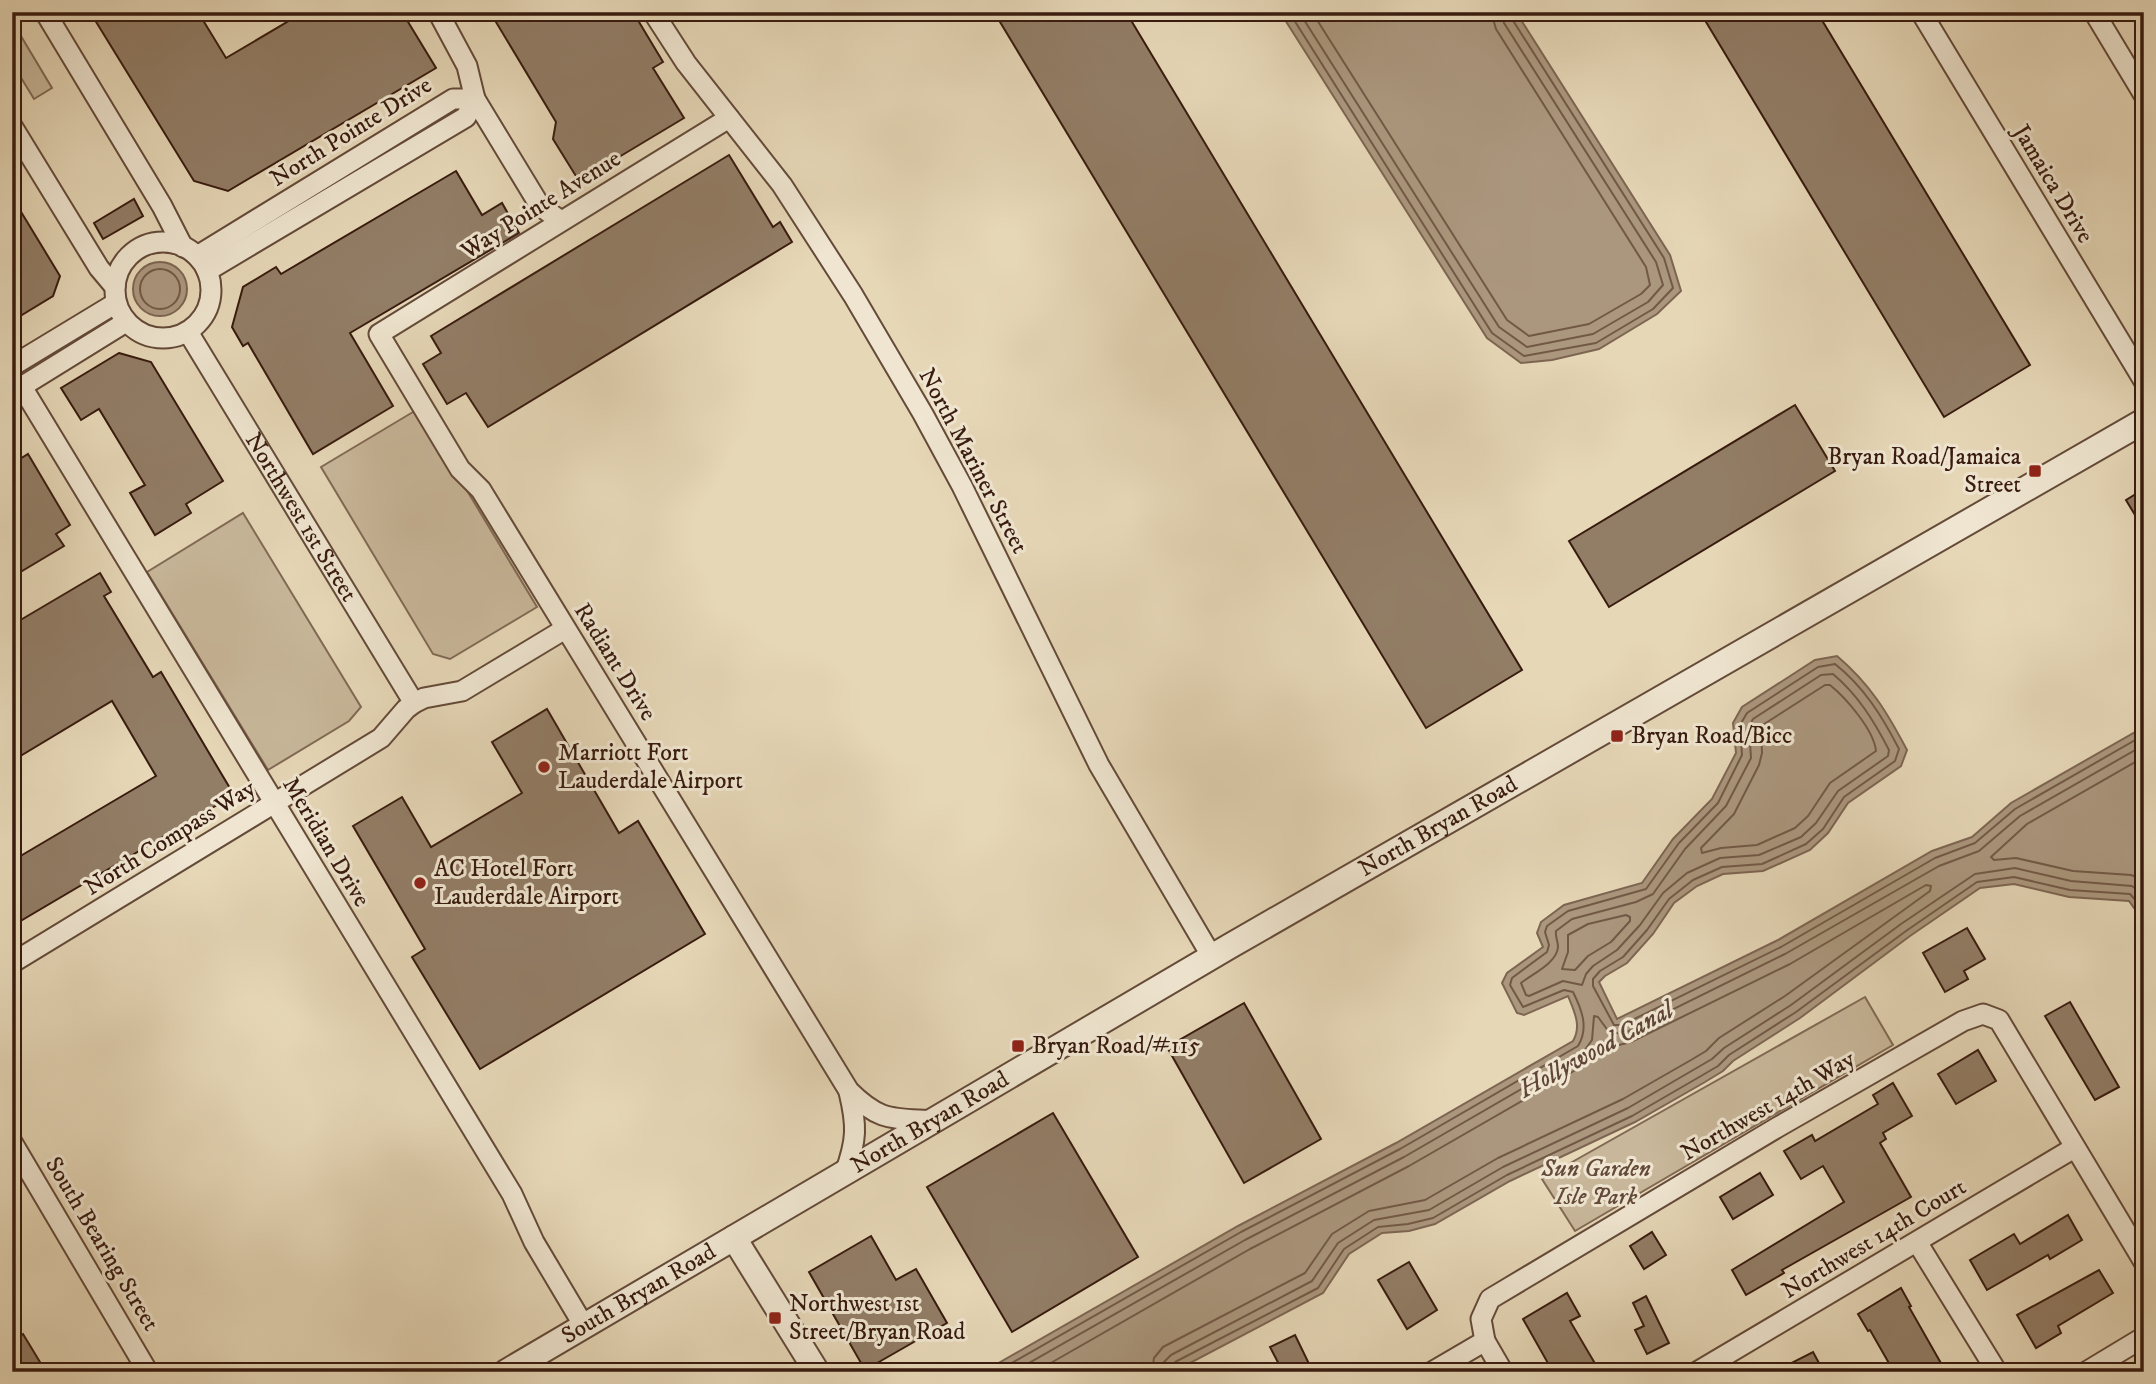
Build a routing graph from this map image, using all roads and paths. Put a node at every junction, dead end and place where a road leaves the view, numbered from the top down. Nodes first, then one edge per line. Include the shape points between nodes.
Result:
1 (45, 12) edge
2 (438, 12) edge
3 (653, 12) edge
4 (1921, 12) edge
5 (2094, 12) edge
6 (2144, 95) edge
7 (475, 99) junction
8 (729, 118) junction
9 (12, 126) edge
10 (561, 221) junction
11 (196, 258) junction
12 (116, 295) junction
13 (126, 321) junction
14 (188, 332) junction
15 (379, 334) joint
16 (12, 366) edge
17 (2144, 381) edge
18 (17, 389) edge
19 (2144, 421) edge
20 (565, 629) junction
21 (414, 703) junction
22 (274, 803) junction
23 (1212, 957) junction
24 (12, 963) edge
25 (849, 1091) junction
26 (934, 1121) junction
27 (12, 1142) edge
28 (2074, 1148) junction
29 (845, 1173) junction
30 (734, 1238) junction
31 (1917, 1242) junction
32 (2144, 1262) edge
33 (584, 1325) junction
34 (2144, 1337) edge
35 (1485, 1341) junction
36 (148, 1372) edge
37 (506, 1372) edge
38 (817, 1372) edge
39 (1432, 1372) edge
40 (1503, 1372) edge
41 (1697, 1372) edge
42 (1997, 1372) edge
43 (2086, 1372) edge

1 - 11 street
2 - 7 street via 467,66
3 - 8 street, North Mariner Street
4 - 17 street, Jamaica Drive
5 - 6 street
7 - 10 street via 540,206
7 - 11 street, North Pointe Drive via 466,117
8 - 10 street, Way Pointe Avenue
8 - 23 street, North Mariner Street via 782,185 923,414 1099,765
9 - 12 street
10 - 15 street, Way Pointe Avenue
11 - 12 street via 169,242 138,248 118,272
11 - 14 street via 210,285 210,299 206,312
12 - 13 street
12 - 16 street
13 - 14 street via 149,336 175,337
13 - 18 street
14 - 21 street, Northwest 1st Street
15 - 20 street, Radiant Drive
18 - 22 street, Meridian Drive
19 - 23 street, North Bryan Road
20 - 21 street via 462,691
20 - 25 street, Radiant Drive
21 - 22 street, North Compass Way via 382,738
22 - 24 street, North Compass Way
22 - 33 street, Meridian Drive via 512,1194 534,1242
23 - 26 street, North Bryan Road
25 - 26 street, Radiant Drive via 879,1115
25 - 29 street, Radiant Drive via 856,1138
26 - 29 street, North Bryan Road
27 - 36 street, South Bearing Street
28 - 31 street, Northwest 14th Court
28 - 32 street
28 - 35 street, Northwest 14th Way via 1999,1020 1983,1014 1777,1127 1490,1299 1481,1319
29 - 30 street, North Bryan Road
30 - 33 street, South Bryan Road
30 - 38 street
31 - 41 street, Northwest 14th Court
31 - 42 street
33 - 37 street, South Bryan Road
34 - 43 street
35 - 39 street
35 - 40 street

